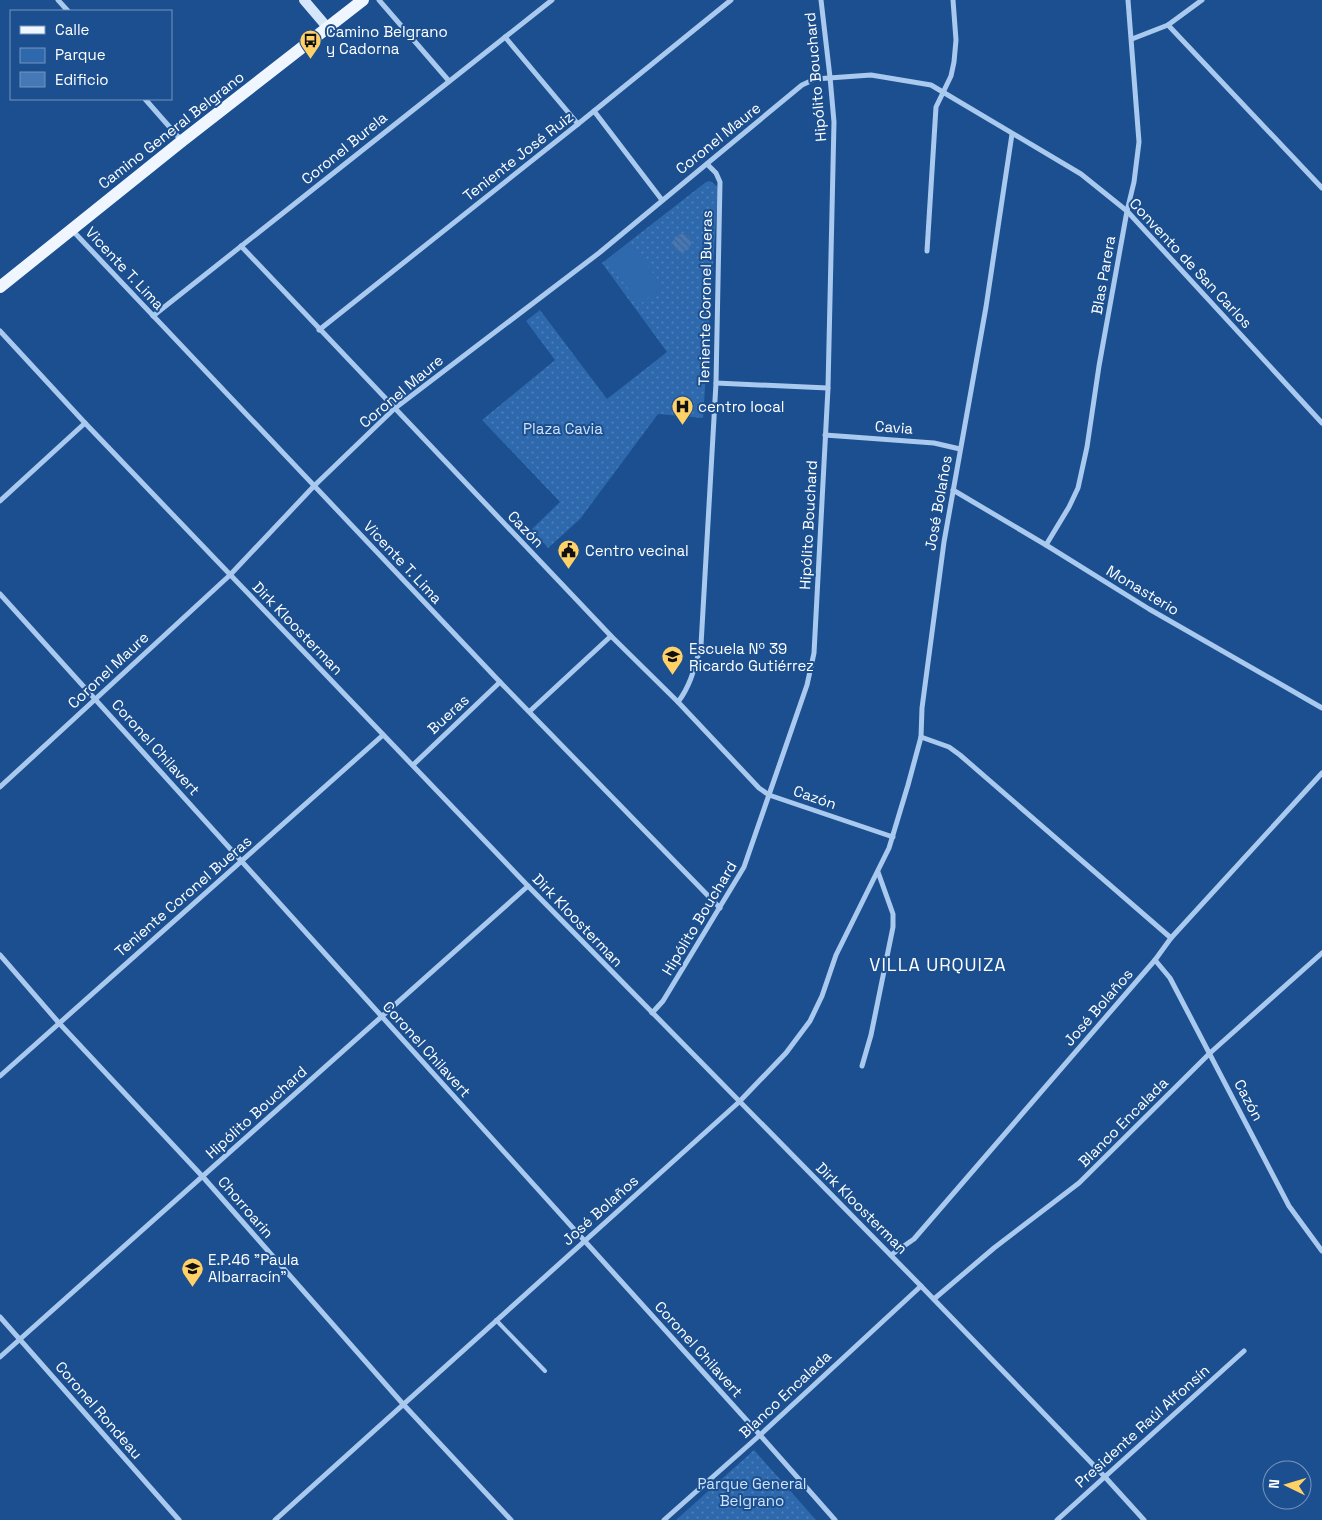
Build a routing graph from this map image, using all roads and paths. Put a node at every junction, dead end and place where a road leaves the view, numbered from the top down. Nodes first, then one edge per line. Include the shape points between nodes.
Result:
1 (58, 0) edge
2 (304, 0) edge
3 (363, 0) edge
4 (379, 0) edge
5 (552, 0) edge
6 (731, 0) edge
7 (821, 0) edge
8 (953, 0) edge
9 (1128, 0) edge
10 (1202, 0) edge
11 (67, 10) edge
12 (1168, 26) junction
13 (327, 28) junction
14 (505, 37) junction
15 (1132, 39) junction
16 (830, 77) junction
17 (449, 81) junction
18 (942, 92) junction
19 (146, 100) edge
20 (594, 111) junction
21 (578, 124) junction
22 (1012, 134) junction
23 (182, 141) junction
24 (707, 164) junction
25 (1322, 188) edge
26 (662, 200) junction
27 (1127, 211) junction
28 (72, 230) junction
29 (241, 246) junction
30 (927, 251) dead end
31 (0, 287) edge
32 (153, 316) junction
33 (319, 330) junction
34 (0, 331) edge
35 (716, 383) junction
36 (828, 388) junction
37 (394, 409) junction
38 (85, 423) junction
39 (1322, 423) edge
40 (825, 435) junction
41 (960, 449) junction
42 (314, 486) junction
43 (953, 490) junction
44 (0, 501) edge
45 (1046, 544) junction
46 (230, 574) junction
47 (0, 594) edge
48 (611, 636) junction
49 (500, 682) junction
50 (96, 699) junction
51 (678, 702) junction
52 (1322, 708) edge
53 (530, 711) junction
54 (383, 735) junction
55 (920, 737) junction
56 (413, 765) junction
57 (1322, 773) edge
58 (0, 787) edge
59 (770, 795) junction
60 (893, 837) junction
61 (242, 861) junction
62 (878, 872) junction
63 (528, 886) junction
64 (720, 908) junction
65 (1171, 938) junction
66 (1322, 953) edge
67 (0, 956) edge
68 (1155, 960) junction
69 (652, 1013) junction
70 (380, 1017) junction
71 (59, 1023) junction
72 (1210, 1053) junction
73 (862, 1066) dead end
74 (0, 1076) edge
75 (739, 1102) junction
76 (203, 1177) junction
77 (584, 1241) junction
78 (1322, 1251) edge
79 (891, 1255) junction
80 (921, 1286) junction
81 (934, 1299) junction
82 (0, 1317) edge
83 (496, 1320) junction
84 (20, 1340) junction
85 (1244, 1351) dead end
86 (0, 1356) edge
87 (545, 1371) dead end
88 (403, 1404) junction
89 (760, 1435) junction
90 (1105, 1477) junction
91 (179, 1520) edge
92 (275, 1520) edge
93 (511, 1520) edge
94 (664, 1520) edge
95 (835, 1520) edge
96 (1058, 1520) edge
97 (1144, 1520) edge

1 - 11 street
2 - 13 street
3 - 13 main road, Camino General Belgrano
4 - 17 street
5 - 14 street, Coronel Burela
6 - 20 street, Teniente José Ruiz
7 - 16 street, Hipólito Bouchard
8 - 18 street via 954,62
9 - 15 street, Blas Parera
10 - 12 street
12 - 15 street
12 - 25 street
13 - 23 main road, Camino General Belgrano
14 - 17 street, Coronel Burela
14 - 21 street
15 - 27 street, Blas Parera via 1138,142
16 - 18 street, Convento de San Carlos via 890,77 931,85
16 - 24 street, Coronel Maure via 808,82
16 - 36 street, Hipólito Bouchard via 834,132
17 - 29 street, Coronel Burela
18 - 22 street, Convento de San Carlos
18 - 30 street via 936,107
19 - 23 street
20 - 21 street, Teniente José Ruiz
20 - 26 street
21 - 33 street, Teniente José Ruiz
22 - 27 street, Convento de San Carlos via 1081,174
22 - 41 street, José Bolaños via 986,307
23 - 28 main road, Camino General Belgrano
24 - 26 street, Coronel Maure
24 - 35 street, Teniente Coronel Bueras via 720,182
26 - 37 street, Coronel Maure via 599,253
27 - 39 street, Convento de San Carlos
27 - 45 street, Blas Parera via 1078,488
28 - 31 main road, Camino General Belgrano
28 - 32 street, Vicente T. Lima
29 - 32 street, Coronel Burela
29 - 33 street, Cazón
32 - 42 street, Vicente T. Lima
33 - 37 street, Cazón
34 - 38 street, Dirk Kloosterman
35 - 36 street
35 - 51 street, Teniente Coronel Bueras via 701,645 690,682
36 - 40 street, Hipólito Bouchard
37 - 42 street, Coronel Maure
37 - 48 street, Cazón
38 - 44 street
38 - 46 street, Dirk Kloosterman
40 - 41 street, Cavia via 934,443
40 - 59 street, Hipólito Bouchard via 814,653 807,685
41 - 43 street, José Bolaños
42 - 46 street, Coronel Maure
42 - 49 street, Vicente T. Lima
43 - 45 street, Monasterio
43 - 55 street, José Bolaños
45 - 52 street, Monasterio via 1149,609
46 - 50 street, Coronel Maure
46 - 54 street, Dirk Kloosterman
47 - 50 street, Coronel Chilavert
48 - 51 street, Cazón
48 - 53 street
49 - 53 street, Vicente T. Lima
49 - 56 street, Bueras
50 - 58 street, Coronel Maure
50 - 61 street, Coronel Chilavert
51 - 59 street, Cazón via 759,788
53 - 64 street, Vicente T. Lima
54 - 56 street, Dirk Kloosterman
54 - 61 street, Teniente Coronel Bueras
55 - 60 street, José Bolaños
55 - 65 street via 949,747 960,755
56 - 63 street, Dirk Kloosterman
57 - 65 street, José Bolaños
59 - 60 street, Cazón
59 - 64 street, Hipólito Bouchard via 744,867
60 - 62 street, José Bolaños
61 - 70 street, Coronel Chilavert
61 - 71 street, Teniente Coronel Bueras
62 - 73 street via 893,914 893,927
62 - 75 street, José Bolaños via 836,955 810,1021 786,1054
63 - 69 street, Dirk Kloosterman
63 - 70 street, Hipólito Bouchard
64 - 69 street, Hipólito Bouchard via 663,1001
65 - 68 street, José Bolaños
66 - 72 street, Blanco Encalada
67 - 71 street, Chorroarin
68 - 72 street, Cazón via 1170,978
68 - 79 street, José Bolaños via 914,1239
69 - 75 street, Dirk Kloosterman
70 - 76 street, Hipólito Bouchard
70 - 77 street, Coronel Chilavert
71 - 74 street, Teniente Coronel Bueras
71 - 76 street, Chorroarin
72 - 78 street, Cazón via 1289,1206
72 - 81 street, Blanco Encalada via 1079,1183
75 - 77 street, José Bolaños
75 - 79 street, Dirk Kloosterman
76 - 84 street, Hipólito Bouchard
76 - 88 street, Chorroarin
77 - 83 street, José Bolaños
77 - 89 street, Coronel Chilavert
79 - 80 street, Dirk Kloosterman
80 - 81 street, Dirk Kloosterman
80 - 89 street, Blanco Encalada
81 - 90 street, Dirk Kloosterman
82 - 84 street, Coronel Rondeau
83 - 87 lane
83 - 88 street, José Bolaños
84 - 86 street, Hipólito Bouchard
84 - 91 street, Coronel Rondeau
85 - 90 street, Presidente Raúl Alfonsín
88 - 92 street, José Bolaños
88 - 93 street, Chorroarin
89 - 94 street, Blanco Encalada
89 - 95 street, Coronel Chilavert
90 - 96 street, Presidente Raúl Alfonsín
90 - 97 street, Dirk Kloosterman

